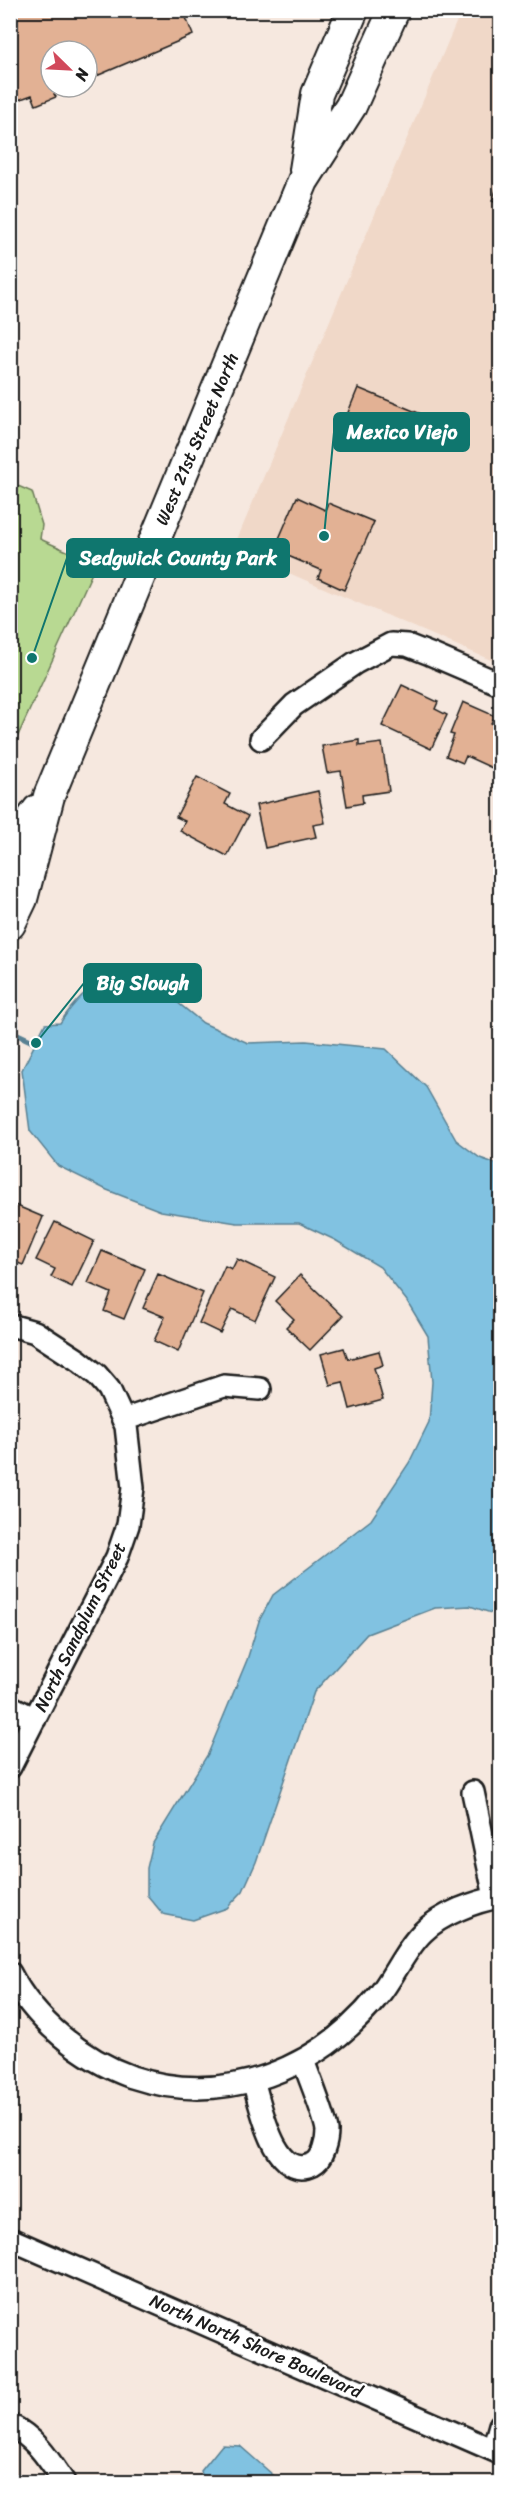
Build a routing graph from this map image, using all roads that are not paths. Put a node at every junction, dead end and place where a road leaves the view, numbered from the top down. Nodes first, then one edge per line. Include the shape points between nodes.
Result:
1 (353, 10) edge
2 (394, 10) edge
3 (401, 10) edge
4 (383, 38) junction
5 (303, 182) junction
6 (501, 684) edge
7 (261, 739) dead end
8 (49, 796) junction
9 (10, 849) edge
10 (10, 924) edge
11 (10, 1324) edge
12 (260, 1389) dead end
13 (123, 1420) junction
14 (10, 1706) edge
15 (35, 1719) junction
16 (10, 1767) edge
17 (473, 1792) dead end
18 (498, 1897) edge
19 (10, 1973) edge
20 (303, 2060) junction
21 (253, 2080) junction
22 (10, 2239) edge
23 (10, 2425) edge
24 (501, 2425) edge
25 (497, 2452) edge
26 (64, 2482) edge

1 - 5 main road, West 21st Street North via 317,94
2 - 4 main road, West 21st Street North
3 - 4 main road
4 - 5 main road, West 21st Street North via 351,106
5 - 8 main road, West 21st Street North
6 - 7 street via 407,645 391,644 355,663 294,705
8 - 9 main road, West 21st Street North
8 - 10 main road, West 21st Street North via 22,899
11 - 13 street, North Sandplum Street via 35,1332 97,1375 109,1389
12 - 13 street via 224,1386
13 - 15 street, North Sandplum Street via 133,1488 128,1525 117,1557
14 - 15 street
15 - 16 street, North Sandplum Street
17 - 18 street
18 - 20 street via 480,1900 423,1931 381,1994 355,2023
19 - 21 street via 43,2018 72,2045 109,2068 150,2082 190,2087
20 - 21 street via 274,2075
20 - 21 street via 327,2130 322,2155 313,2164 298,2166 279,2153 270,2138
22 - 25 street, North North Shore Boulevard
23 - 26 street via 40,2447
24 - 25 street

